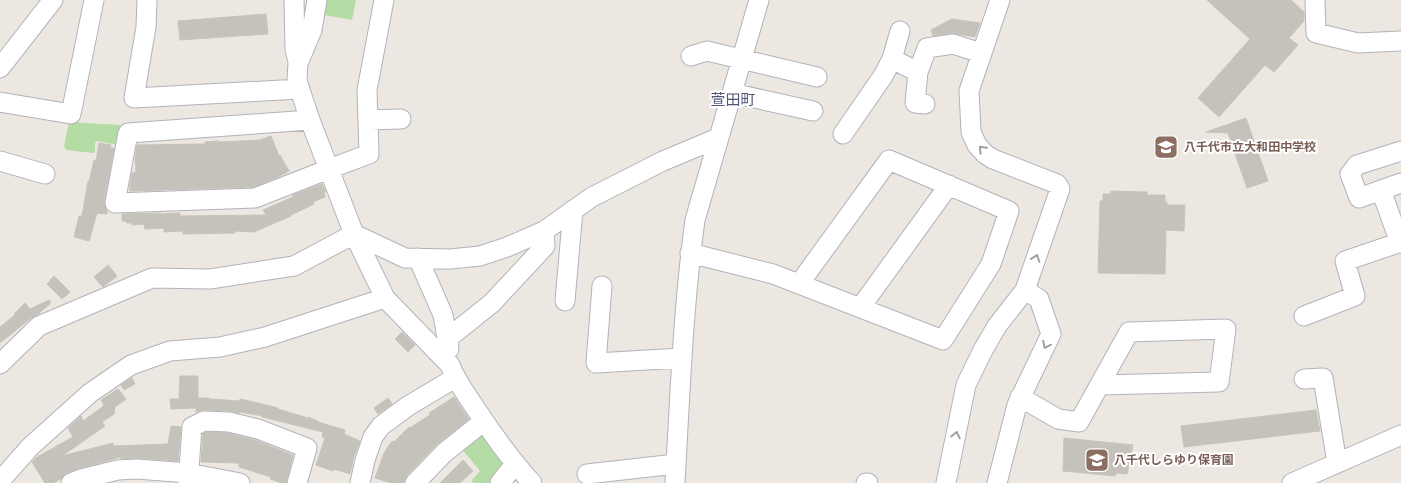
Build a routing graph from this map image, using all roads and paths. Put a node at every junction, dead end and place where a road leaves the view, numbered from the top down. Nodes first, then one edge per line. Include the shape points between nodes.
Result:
1 (53, 0) edge
2 (94, 0) edge
3 (148, 0) edge
4 (294, 0) edge
5 (317, 0) edge
6 (384, 0) edge
7 (760, 0) edge
8 (1000, 0) edge
9 (1315, 0) edge
10 (900, 31) dead end
11 (1401, 41) edge
12 (981, 53) junction
13 (691, 56) dead end
14 (892, 59) junction
15 (742, 60) junction
16 (298, 62) junction
17 (0, 68) edge
18 (918, 72) junction
19 (816, 77) dead end
20 (300, 90) junction
21 (732, 93) junction
22 (0, 102) edge
23 (915, 103) dead end
24 (813, 111) dead end
25 (401, 119) dead end
26 (310, 120) junction
27 (368, 120) junction
28 (843, 134) dead end
29 (718, 138) junction
30 (1401, 151) edge
31 (2, 167) edge
32 (329, 169) junction
33 (45, 174) dead end
34 (1401, 184) edge
35 (949, 185) junction
36 (1382, 190) junction
37 (573, 210) junction
38 (544, 231) junction
39 (354, 234) junction
40 (1400, 242) edge
41 (690, 253) junction
42 (418, 258) junction
43 (799, 284) junction
44 (602, 286) dead end
45 (1026, 290) junction
46 (385, 298) junction
47 (565, 301) dead end
48 (860, 308) junction
49 (1304, 316) dead end
50 (448, 339) junction
51 (681, 358) junction
52 (0, 364) edge
53 (452, 371) junction
54 (1304, 378) dead end
55 (1100, 385) junction
56 (1020, 397) junction
57 (484, 421) junction
58 (1401, 434) edge
59 (1337, 463) junction
60 (515, 464) junction
61 (586, 474) dead end
62 (676, 474) edge
63 (188, 478) edge
64 (100, 479) edge
65 (0, 481) edge
66 (71, 483) edge
67 (240, 483) edge
68 (297, 483) edge
69 (360, 483) edge
70 (415, 483) edge
71 (500, 483) edge
72 (532, 483) edge
73 (946, 483) edge
74 (997, 483) edge
75 (1292, 483) edge

1 - 17 street
2 - 22 street via 71,114
3 - 20 street via 134,98
4 - 16 street
5 - 16 street via 312,30
6 - 27 street via 367,90
7 - 15 street
8 - 12 street
9 - 11 street via 1316,33 1358,43
10 - 14 street
12 - 18 street via 953,44 927,48
45 -> 12 street via 1060,189 1057,184 993,159 977,145 971,132 969,91
13 - 15 street via 707,51
14 - 18 street
14 - 28 street
15 - 19 street
15 - 21 street
16 - 20 street
18 - 23 street
20 - 26 street
21 - 24 street
21 - 29 street
25 - 27 street
26 - 32 street
26 - 32 street via 128,134 114,203 255,198
27 - 32 street via 369,154
29 - 37 street via 663,161
29 - 41 street via 694,220
30 - 36 street via 1357,165 1350,174 1359,198
31 - 33 street
32 - 39 street
34 - 36 street
35 - 43 street via 890,160
35 - 48 street
35 - 48 street via 1009,210 991,264 943,340
36 - 40 street
37 - 38 street
37 - 47 street
38 - 42 street via 480,256
38 - 50 street via 545,246 492,303
39 - 42 street via 405,258
39 - 46 street
39 - 52 street via 294,266 210,279 152,278 39,326
40 - 49 street via 1345,261 1355,296
41 - 43 street via 774,274
41 - 51 street
42 - 50 street via 443,315
43 - 48 street
44 - 51 street via 596,363
45 -> 56 street via 1039,299 1051,334
73 -> 45 street via 966,385 997,326
46 - 53 street
46 - 65 street via 265,337 170,351 131,365 90,394 36,441
50 - 53 street
51 - 62 street
53 - 57 street
53 - 69 street via 381,426 364,460
54 - 59 street via 1323,378
55 - 55 street via 1129,332 1226,329 1219,382
55 - 56 street via 1080,422 1058,419
56 - 74 street
57 - 60 street
57 - 70 street via 444,453
58 - 59 street
59 - 75 street
60 - 71 street
60 - 72 street
61 - 62 street
63 - 64 street via 137,469 118,470
63 - 67 street
63 - 68 street via 192,427 204,422 229,422 258,429 307,448
64 - 66 street

